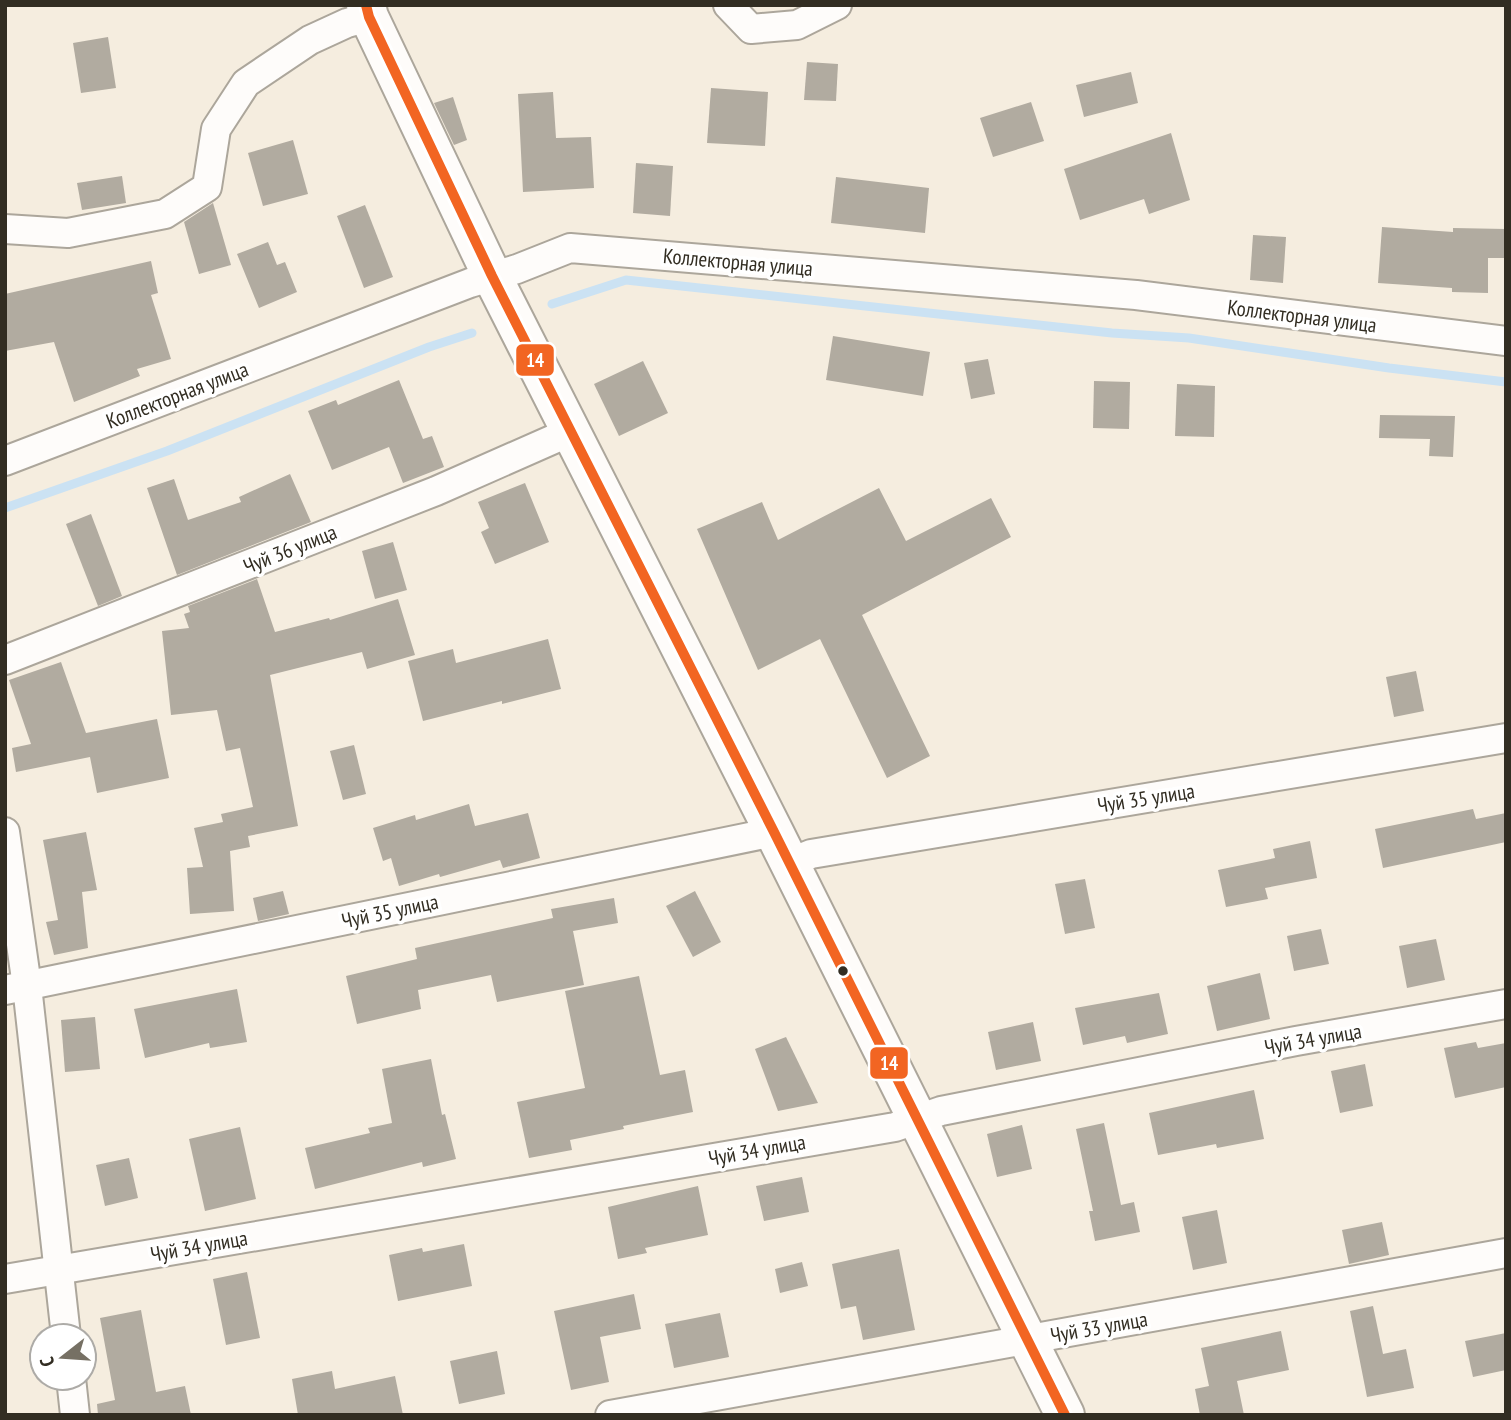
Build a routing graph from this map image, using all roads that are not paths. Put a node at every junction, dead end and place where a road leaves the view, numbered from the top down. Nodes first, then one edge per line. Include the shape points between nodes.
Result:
1 (728, 5) edge
2 (837, 5) edge
3 (367, 11) edge
4 (5, 229) edge
5 (492, 276) junction
6 (1506, 341) edge
7 (572, 431) junction
8 (5, 461) edge
9 (5, 660) edge
10 (1506, 738) edge
11 (5, 832) edge
12 (782, 847) junction
13 (16, 988) edge
14 (1506, 1004) edge
15 (917, 1119) junction
16 (1506, 1253) edge
17 (59, 1270) junction
18 (5, 1279) edge
19 (65, 1322) edge
20 (1026, 1339) junction
21 (73, 1392) edge
22 (75, 1415) edge
23 (610, 1415) edge
24 (1065, 1415) edge

1 - 2 street via 751,29 797,25
3 - 4 street via 310,40 246,83 216,129 207,187 165,214 68,233
3 - 5 street
5 - 6 street, Коллекторная улица via 570,248 1136,295
5 - 7 street
5 - 8 street, Коллекторная улица
7 - 9 street, Чуй 36 улица via 436,491
7 - 12 street
10 - 12 street, Чуй 35 улица via 811,854
11 - 13 street
12 - 13 street, Чуй 35 улица
12 - 15 street
13 - 17 street
14 - 15 street, Чуй 34 улица via 1296,1041
15 - 17 street, Чуй 34 улица via 881,1129
15 - 20 street
16 - 20 street, Чуй 33 улица
17 - 18 street, Чуй 34 улица
17 - 19 street
20 - 23 street, Чуй 33 улица
20 - 24 street
21 - 22 street

